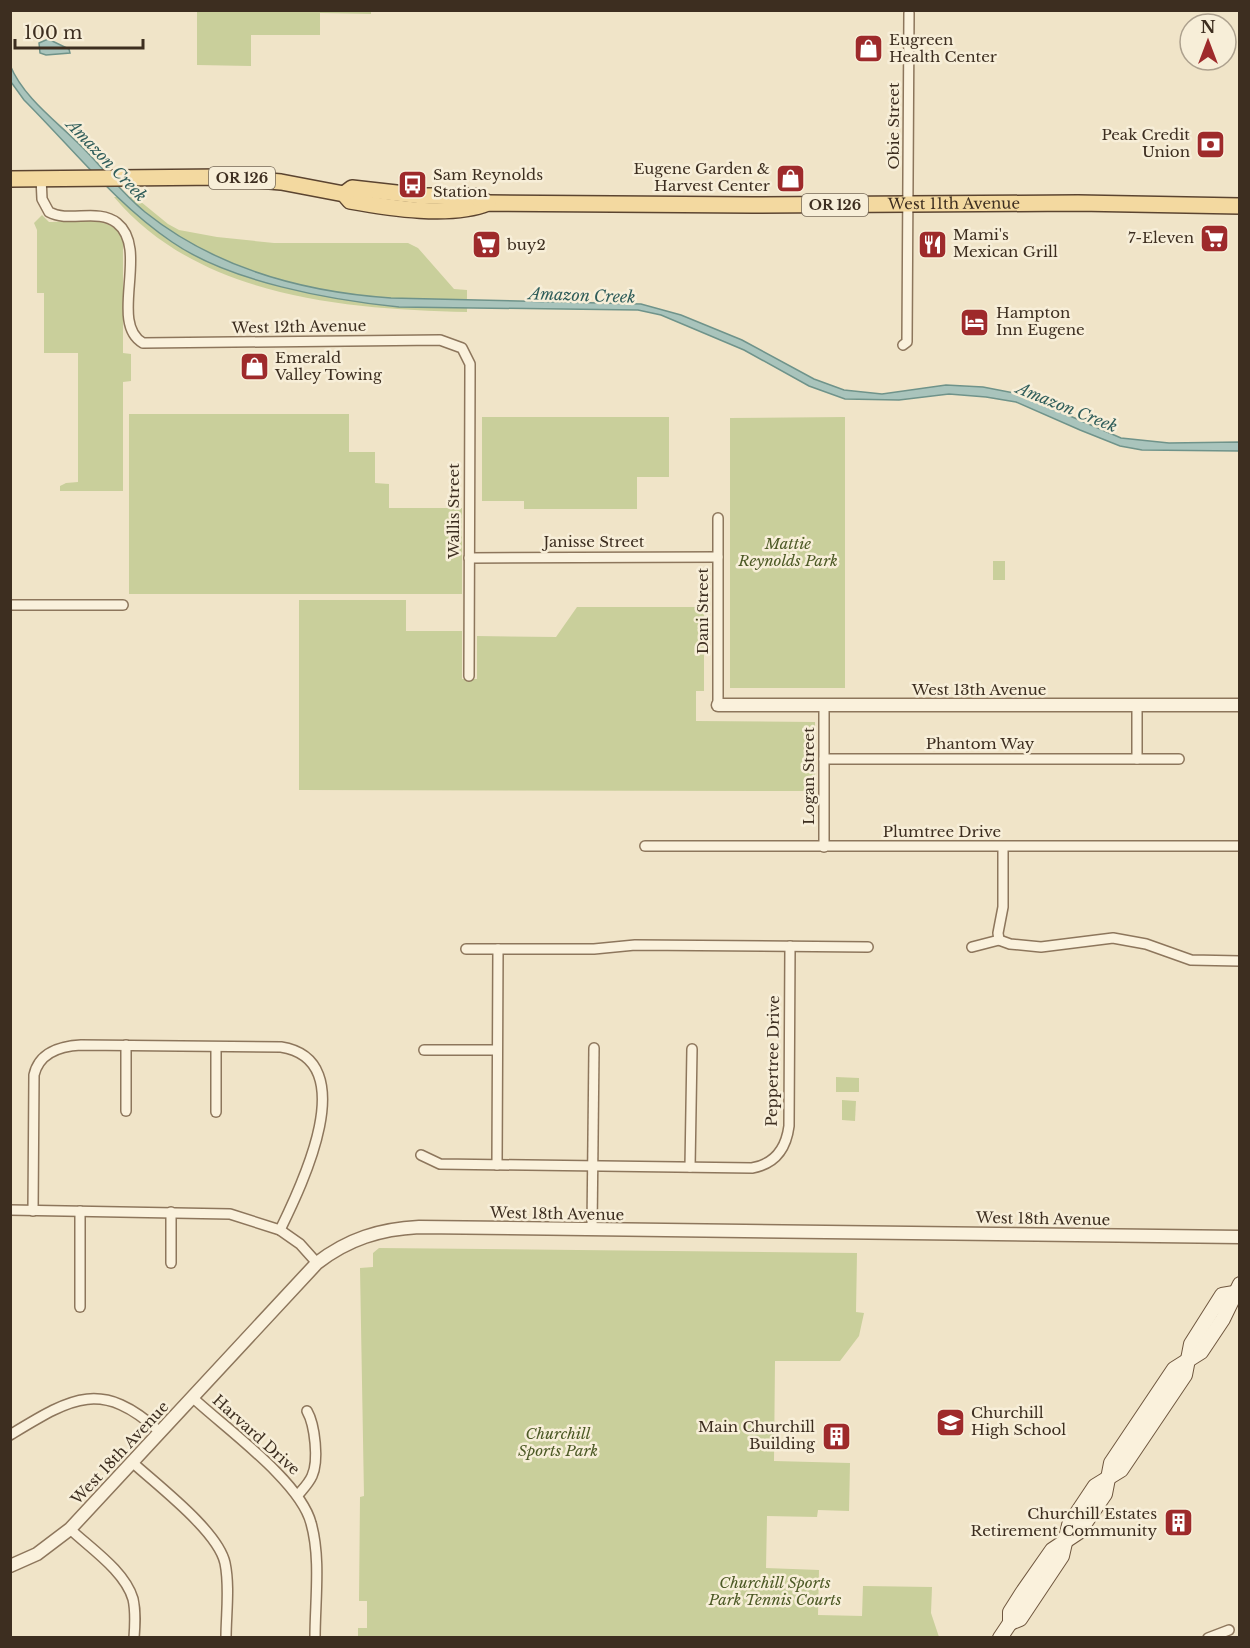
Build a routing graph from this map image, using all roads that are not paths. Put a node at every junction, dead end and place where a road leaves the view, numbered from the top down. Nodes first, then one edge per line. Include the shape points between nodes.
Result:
1 (909, 13) dead end
2 (41, 177) junction
3 (10, 178) edge
4 (909, 203) junction
5 (1239, 206) edge
6 (903, 345) dead end
7 (462, 348) joint
8 (718, 518) dead end
9 (718, 557) junction
10 (469, 558) junction
11 (10, 605) edge
12 (123, 605) dead end
13 (469, 676) dead end
14 (718, 705) joint
15 (824, 705) junction
16 (1137, 705) junction
17 (1239, 705) edge
18 (824, 759) junction
19 (1137, 759) junction
20 (1179, 759) dead end
21 (645, 846) dead end
22 (1239, 846) edge
23 (824, 847) junction
24 (1003, 847) junction
25 (999, 940) junction
26 (790, 946) junction
27 (868, 947) dead end
28 (972, 947) dead end
29 (466, 949) dead end
30 (498, 949) junction
31 (1239, 961) edge
32 (126, 1046) junction
33 (216, 1047) junction
34 (594, 1048) dead end
35 (692, 1049) dead end
36 (424, 1050) dead end
37 (497, 1050) junction
38 (126, 1111) dead end
39 (216, 1112) dead end
40 (422, 1155) dead end
41 (497, 1165) junction
42 (593, 1166) junction
43 (690, 1167) junction
44 (10, 1210) edge
45 (33, 1210) junction
46 (80, 1211) junction
47 (171, 1212) junction
48 (280, 1230) junction
49 (592, 1230) junction
50 (1239, 1237) edge
51 (171, 1263) dead end
52 (317, 1263) junction
53 (1237, 1289) edge
54 (80, 1307) dead end
55 (192, 1397) junction
56 (307, 1411) dead end
57 (160, 1432) junction
58 (10, 1436) edge
59 (132, 1462) junction
60 (298, 1495) junction
61 (70, 1529) junction
62 (10, 1566) edge
63 (1229, 1630) dead end
64 (1001, 1637) edge
65 (134, 1638) edge
66 (226, 1638) edge
67 (315, 1638) edge
68 (1208, 1638) edge

1 - 4 street, Obie Street
2 - 3 main road, West 11th Avenue / OR 126
2 - 4 main road, West 11th Avenue / OR 126 via 244,178 344,194 350,201 413,209 472,210 488,203
2 - 7 street, West 12th Avenue via 42,199 49,212 108,218 116,221 126,234 130,246 130,326 136,339 152,344 440,340
4 - 5 main road, West 11th Avenue / OR 126
4 - 6 street, Obie Street via 907,342
7 - 10 street, Wallis Street via 470,364
8 - 9 street, Dani Street
9 - 10 street, Janisse Street
9 - 14 street, Dani Street
10 - 13 street, Wallis Street
11 - 12 street
14 - 15 street, West 13th Avenue
15 - 16 street, West 13th Avenue
15 - 18 street, Logan Street
16 - 17 street, West 13th Avenue
16 - 19 street
18 - 19 street, Phantom Way
18 - 23 street, Logan Street
19 - 20 street, Phantom Way
21 - 23 street, Plumtree Drive
22 - 24 street, Plumtree Drive
23 - 24 street, Plumtree Drive
24 - 25 street
25 - 28 street
25 - 31 street via 1010,945 1041,947 1113,938 1146,944 1191,960
26 - 27 street
26 - 30 street
26 - 43 street, Peppertree Drive via 789,1126 784,1146 773,1160 760,1166
29 - 30 street
30 - 37 street
32 - 33 street
32 - 38 street
32 - 45 street via 62,1047 47,1055 38,1066 34,1081
33 - 39 street
33 - 48 street via 296,1050 309,1059 319,1077 321,1108 316,1145
34 - 42 street
35 - 43 street
36 - 37 street
37 - 41 street
40 - 41 street, Peppertree Drive via 440,1164
41 - 42 street, Peppertree Drive
42 - 43 street, Peppertree Drive
42 - 49 street
44 - 45 street
45 - 46 street
46 - 47 street
46 - 54 street
47 - 48 street via 230,1214
47 - 51 street
48 - 52 street
49 - 50 street, West 18th Avenue
49 - 52 street, West 18th Avenue via 398,1228 356,1239
52 - 55 street, West 18th Avenue
53 - 64 main road via 1222,1295 1191,1344 1188,1361 1174,1369 1111,1463 1110,1476 1095,1486 1072,1520 1066,1543 1052,1550 1010,1612 1010,1623
55 - 57 street, West 18th Avenue
55 - 60 street, Harvard Drive
56 - 60 street, Harvard Drive via 314,1428 314,1466 311,1478
57 - 58 street via 122,1404 86,1399 56,1407
57 - 59 street, West 18th Avenue
59 - 61 street, West 18th Avenue
59 - 66 street via 203,1527 218,1546 226,1570
60 - 67 street, Harvard Drive via 310,1518 314,1540
61 - 62 street, West 18th Avenue via 37,1554
61 - 65 street via 129,1590 135,1609
63 - 68 street

